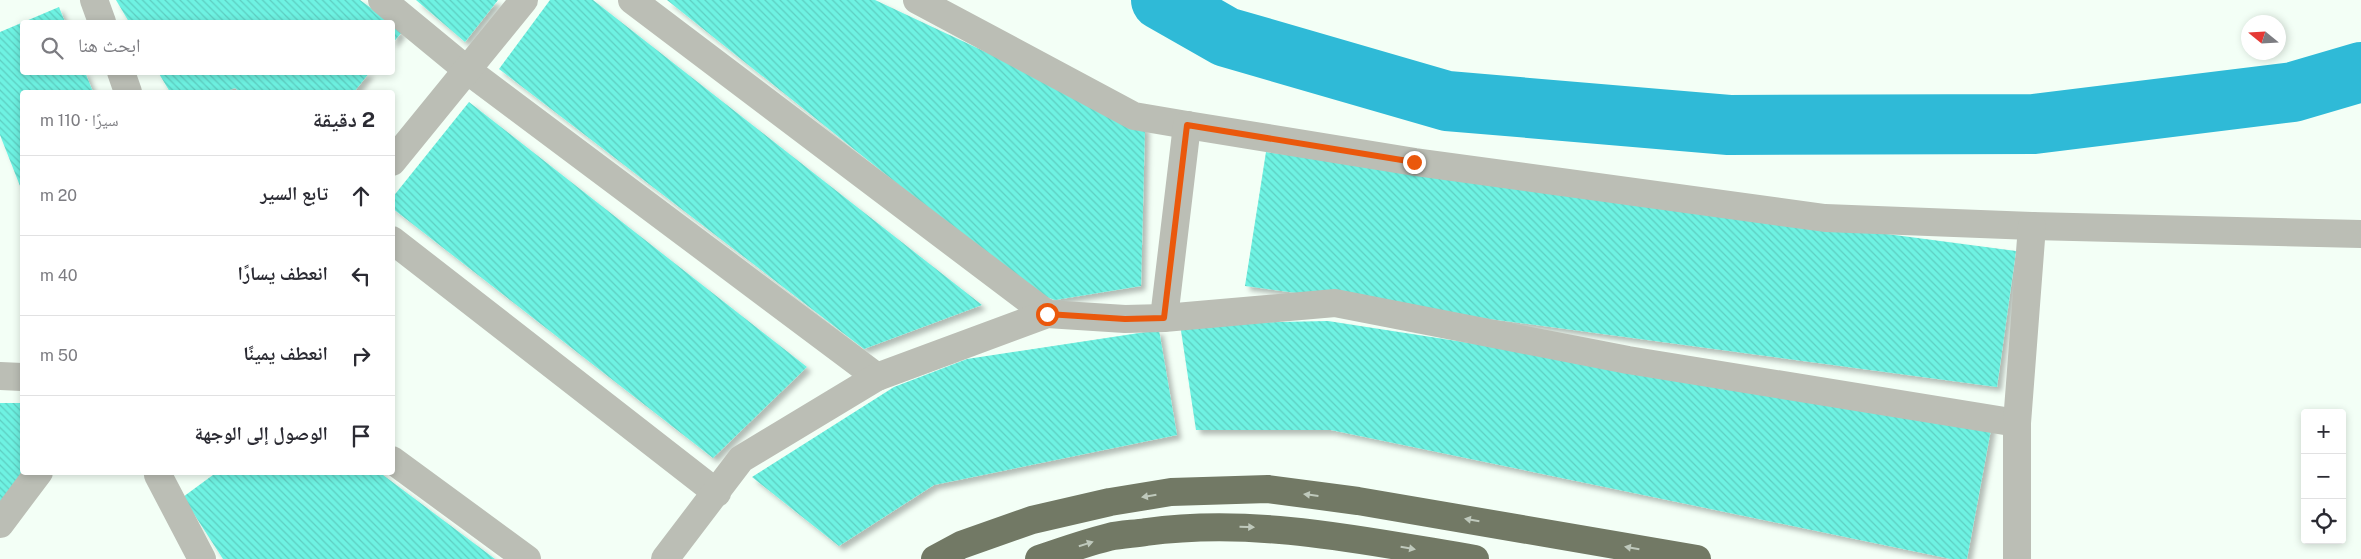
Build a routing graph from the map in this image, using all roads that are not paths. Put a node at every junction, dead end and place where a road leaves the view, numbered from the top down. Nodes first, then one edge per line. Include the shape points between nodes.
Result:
1 (94, 0) edge
2 (382, 0) edge
3 (524, 0) edge
4 (632, 0) edge
5 (917, 0) edge
6 (101, 20) edge
7 (467, 70) junction
8 (122, 75) edge
9 (127, 90) edge
10 (1187, 125) junction
11 (395, 158) edge
12 (2361, 216) edge
13 (2032, 226) junction
14 (2316, 232) junction
15 (2361, 234) edge
16 (395, 242) edge
17 (1047, 314) junction
18 (1164, 318) junction
19 (0, 376) edge
20 (20, 377) edge
21 (877, 377) junction
22 (2017, 423) junction
23 (395, 462) edge
24 (37, 475) edge
25 (159, 475) edge
26 (717, 494) junction
27 (0, 524) edge
28 (202, 559) edge
29 (527, 559) edge
30 (665, 559) edge
31 (935, 559) edge
32 (1040, 559) edge
33 (1475, 559) edge
34 (1697, 559) edge
35 (2017, 559) edge

1 - 6 street
2 - 7 street
3 - 7 street
4 - 17 street
5 - 10 street via 1134,116
7 - 11 street
7 - 21 street
8 - 9 street
10 - 13 street via 1414,162 1825,218
10 - 18 street
12 - 14 street
13 - 14 street
13 - 22 street
14 - 15 street
16 - 26 street
17 - 18 street
17 - 21 street
18 - 22 street via 1335,303 1628,360
19 - 20 street
21 - 26 street via 741,459
22 - 35 street
23 - 29 street
24 - 27 street
25 - 28 street
26 - 30 street
34 -> 31 highway via 1358,501 1268,489 1172,492 1110,502 1032,520 961,545
32 -> 33 highway via 1110,537 1224,526 1345,537

